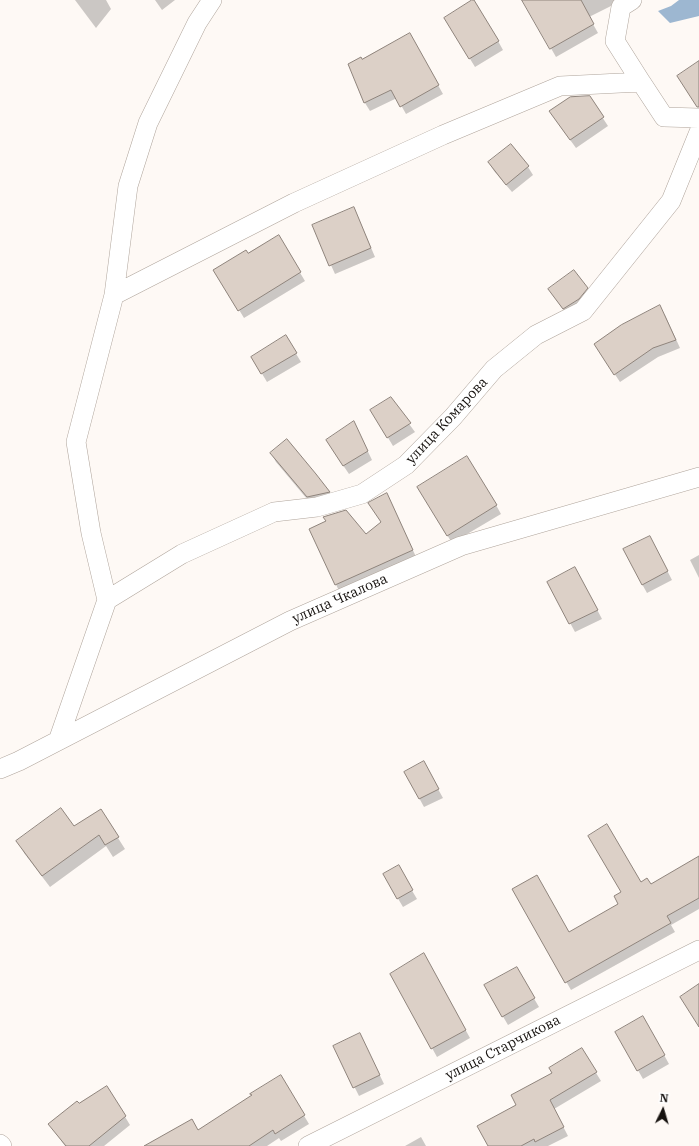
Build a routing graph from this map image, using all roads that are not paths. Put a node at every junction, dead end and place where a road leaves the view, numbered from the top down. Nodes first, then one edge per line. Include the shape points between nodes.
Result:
1 (212, 0) edge
2 (632, 0) edge
3 (641, 82) junction
4 (699, 118) edge
5 (699, 132) edge
6 (114, 295) junction
7 (699, 478) edge
8 (107, 600) junction
9 (58, 741) junction
10 (0, 769) edge
11 (699, 950) edge
12 (308, 1146) edge

1 - 6 street via 197,23 148,123 128,186
2 - 3 street via 621,7 615,41
3 - 4 street via 664,117
3 - 6 street via 560,86 443,135 301,200
5 - 8 street, улица Комарова via 671,201 583,311 536,335 494,369 453,417 406,465 362,494 317,507 274,512 182,554
6 - 8 street via 76,442 91,533
7 - 9 street, улица Чкалова via 461,546 290,621
8 - 9 street
9 - 10 street, улица Чкалова
11 - 12 street, улица Старчикова

